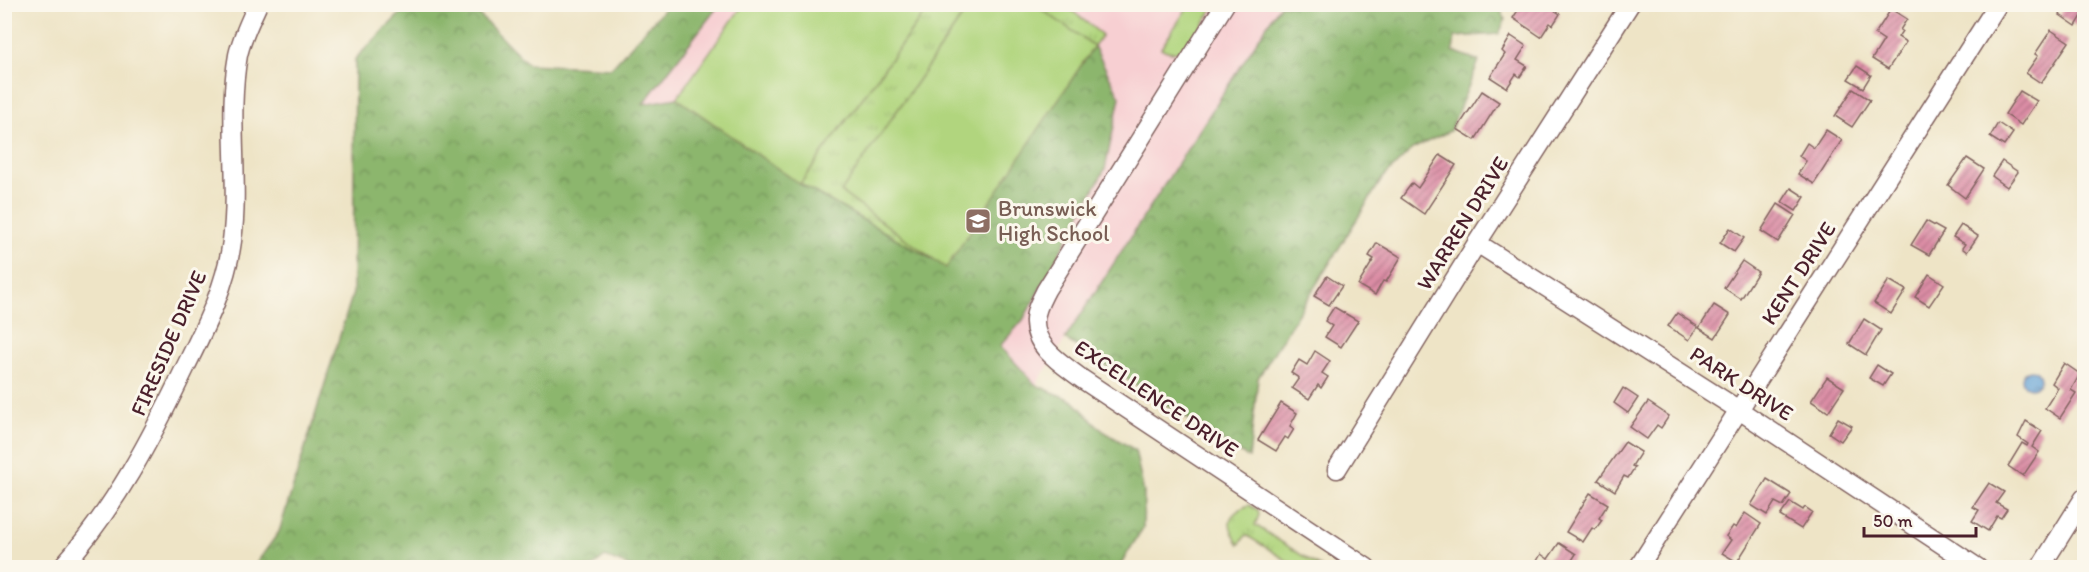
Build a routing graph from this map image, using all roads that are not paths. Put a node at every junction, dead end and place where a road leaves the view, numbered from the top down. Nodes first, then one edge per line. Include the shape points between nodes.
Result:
1 (258, 4) edge
2 (1225, 4) edge
3 (1630, 4) edge
4 (1998, 4) edge
5 (1477, 243) junction
6 (1739, 410) junction
7 (1337, 469) dead end
8 (2085, 498) edge
9 (61, 567) edge
10 (1367, 567) edge
11 (1638, 567) edge
12 (1978, 567) edge
13 (2040, 567) edge

1 - 9 street, FIRESIDE DRIVE via 241,45 235,79 235,210 230,253 215,306 131,473 98,523
2 - 10 street, EXCELLENCE DRIVE via 1046,290 1035,321 1037,333 1045,349 1082,379
3 - 5 street, WARREN DRIVE
4 - 6 street, KENT DRIVE
5 - 6 street, PARK DRIVE
5 - 7 street, WARREN DRIVE
6 - 11 street, KENT DRIVE
6 - 12 street, PARK DRIVE
8 - 13 street

